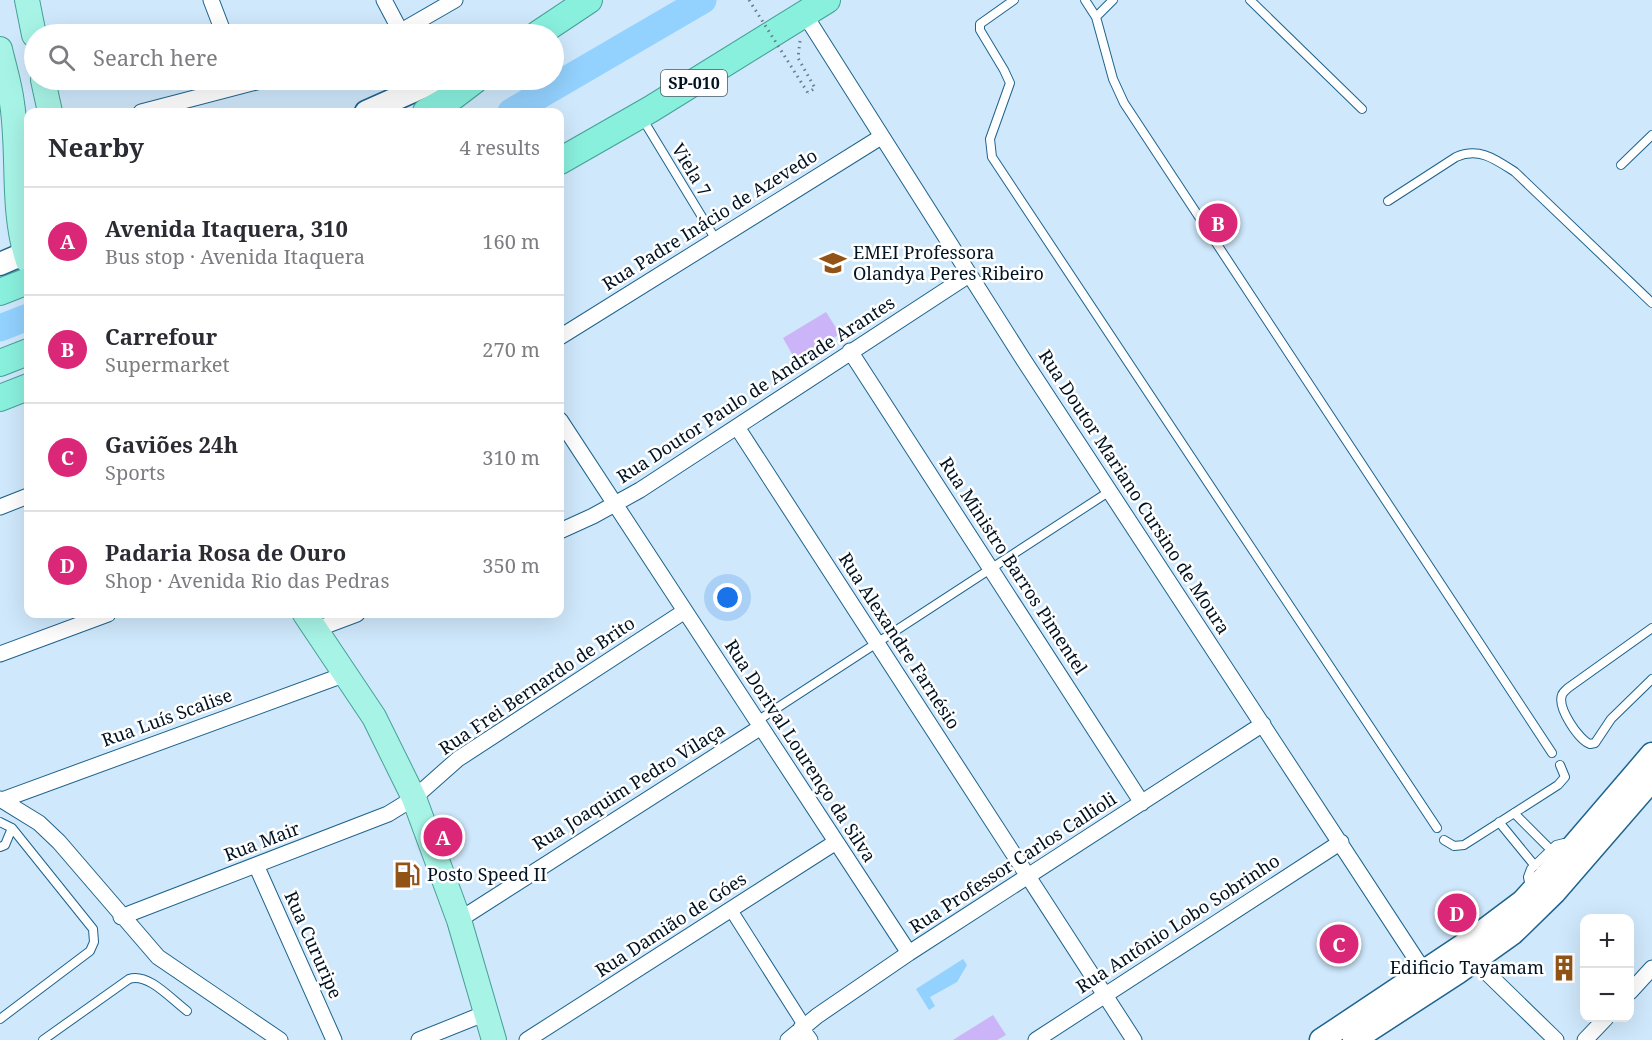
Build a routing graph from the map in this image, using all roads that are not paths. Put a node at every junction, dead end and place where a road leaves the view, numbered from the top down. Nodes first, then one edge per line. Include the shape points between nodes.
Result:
1 (27, 0) edge
2 (211, 0) edge
3 (384, 0) edge
4 (454, 0) edge
5 (589, 0) edge
6 (827, 0) edge
7 (1014, 0) edge
8 (1085, 0) edge
9 (1113, 0) edge
10 (1250, 0) edge
11 (804, 15) junction
12 (1096, 17) junction
13 (32, 24) edge
14 (220, 24) edge
15 (395, 24) edge
16 (415, 24) edge
17 (553, 24) edge
18 (0, 49) edge
19 (46, 90) edge
20 (217, 90) edge
21 (413, 90) edge
22 (462, 90) edge
23 (8, 106) edge
24 (49, 108) edge
25 (155, 108) edge
26 (375, 108) edge
27 (433, 108) edge
28 (1362, 109) dead end
29 (640, 115) junction
30 (1652, 135) edge
31 (881, 137) junction
32 (0, 154) edge
33 (564, 159) edge
34 (1621, 165) dead end
35 (1389, 201) dead end
36 (24, 236) edge
37 (716, 240) junction
38 (24, 256) edge
39 (0, 264) edge
40 (969, 275) junction
41 (24, 283) edge
42 (0, 292) edge
43 (1652, 303) edge
44 (564, 335) edge
45 (850, 351) junction
46 (24, 354) edge
47 (0, 363) edge
48 (24, 389) edge
49 (0, 398) edge
50 (564, 426) edge
51 (737, 427) junction
52 (1110, 490) junction
53 (24, 498) edge
54 (614, 504) junction
55 (0, 507) edge
56 (564, 529) edge
57 (991, 568) junction
58 (685, 611) junction
59 (97, 618) edge
60 (331, 618) edge
61 (311, 621) edge
62 (1651, 632) edge
63 (876, 643) junction
64 (0, 654) edge
65 (346, 674) junction
66 (1652, 679) edge
67 (759, 724) junction
68 (1263, 724) junction
69 (1552, 753) dead end
70 (1652, 754) edge
71 (1560, 765) dead end
72 (1652, 780) edge
73 (414, 798) junction
74 (1, 799) edge
75 (1142, 803) junction
76 (1514, 813) junction
77 (0, 822) edge
78 (1499, 822) junction
79 (12, 828) junction
80 (1437, 828) dead end
81 (1444, 840) dead end
82 (836, 842) junction
83 (1341, 842) junction
84 (0, 847) edge
85 (1582, 849) junction
86 (1551, 850) junction
87 (256, 865) junction
88 (1534, 866) junction
89 (1028, 877) junction
90 (1535, 900) junction
91 (731, 910) junction
92 (121, 916) junction
93 (459, 921) junction
94 (1474, 950) junction
95 (909, 953) junction
96 (1652, 968) edge
97 (1430, 979) junction
98 (1634, 987) edge
99 (1106, 995) junction
100 (187, 1011) dead end
101 (486, 1012) junction
102 (0, 1019) edge
103 (1601, 1022) edge
104 (805, 1031) edge
105 (1359, 1038) edge
106 (44, 1040) edge
107 (280, 1040) edge
108 (334, 1040) edge
109 (419, 1040) edge
110 (494, 1040) edge
111 (527, 1040) edge
112 (788, 1040) edge
113 (1036, 1040) edge
114 (1134, 1040) edge
115 (1321, 1040) edge
116 (1556, 1040) edge
117 (1585, 1040) edge

1 - 13 main road
2 - 14 street
3 - 15 street
4 - 16 street
5 - 17 highway
6 - 11 highway, SP-010
7 - 80 lane via 980,24 1010,83 990,139 992,158
8 - 12 lane
9 - 12 lane
10 - 28 lane
11 - 29 highway, SP-010
11 - 31 street, Rua Doutor Mariano Cursino de Moura
12 - 69 lane via 1113,79 1124,103
18 - 23 main road
19 - 24 main road
20 - 25 street
21 - 26 main road
22 - 27 highway
23 - 32 main road
23 - 36 main road
29 - 33 highway, SP-010
29 - 37 lane, Viela 7
30 - 34 lane
31 - 37 street, Rua Padre Inácio de Azevedo
31 - 40 street, Rua Doutor Mariano Cursino de Moura
35 - 43 lane via 1456,157 1468,152 1481,154 1515,172
37 - 44 street, Rua Padre Inácio de Azevedo
38 - 39 main road
40 - 45 street, Rua Doutor Paulo de Andrade Arantes
40 - 52 street, Rua Doutor Mariano Cursino de Moura
41 - 42 highway
45 - 51 street, Rua Doutor Paulo de Andrade Arantes
45 - 57 street, Rua Ministro Barros Pimentel
46 - 47 highway
48 - 49 highway
50 - 54 street, Rua Dorival Lourenço da Silva
51 - 54 street, Rua Doutor Paulo de Andrade Arantes
51 - 63 street, Rua Alexandre Farnésio
52 - 57 lane
52 - 68 street, Rua Doutor Mariano Cursino de Moura
53 - 55 street
54 - 56 street, Rua Doutor Paulo de Andrade Arantes
54 - 58 street, Rua Dorival Lourenço da Silva
57 - 63 lane
57 - 75 street, Rua Ministro Barros Pimentel
58 - 67 street, Rua Dorival Lourenço da Silva
58 - 73 street, Rua Frei Bernardo de Brito via 458,759
59 - 64 street
60 - 61 street
61 - 65 main road
62 - 66 lane via 1568,688 1561,705 1580,738 1595,743 1611,719
63 - 67 lane
63 - 89 street, Rua Alexandre Farnésio
65 - 73 main road via 374,717
65 - 74 street, Rua Luís Scalise
67 - 82 street, Rua Dorival Lourenço da Silva
67 - 93 street, Rua Joaquim Pedro Vilaça
68 - 75 street, Rua Professor Carlos Callioli
68 - 83 street, Rua Doutor Mariano Cursino de Moura
70 - 85 main road
71 - 76 lane via 1565,773 1561,783
72 - 85 main road
73 - 87 street, Rua Mair via 388,814
73 - 93 main road
74 - 92 street via 59,842
75 - 89 street, Rua Professor Carlos Callioli
76 - 78 lane
76 - 86 lane
77 - 79 lane
78 - 81 lane via 1459,846
78 - 88 lane
79 - 84 lane
79 - 102 lane via 93,929 94,942 90,951
82 - 91 street, Rua Damião de Góes
82 - 95 street, Rua Dorival Lourenço da Silva
83 - 97 street, Rua Doutor Mariano Cursino de Moura
83 - 99 street, Rua Antônio Lobo Sobrinho
85 - 86 lane via 1560,844
85 - 90 main road
86 - 88 lane
87 - 92 street, Rua Mair
87 - 108 street, Rua Cururipe
88 - 90 lane via 1528,877
89 - 95 street, Rua Professor Carlos Callioli
89 - 99 street, Rua Alexandre Farnésio
90 - 94 main road via 1513,933
91 - 104 street
91 - 111 street, Rua Damião de Góes
92 - 107 street via 158,957
93 - 101 main road
94 - 97 main road
94 - 116 street via 1484,970
95 - 104 street, Rua Professor Carlos Callioli
96 - 98 street
97 - 105 main road
97 - 115 main road
99 - 113 street, Rua Antônio Lobo Sobrinho
99 - 114 street, Rua Alexandre Farnésio
100 - 106 lane via 146,978 136,976
101 - 109 street
101 - 110 main road
103 - 117 street
104 - 112 street, Rua Professor Carlos Callioli

